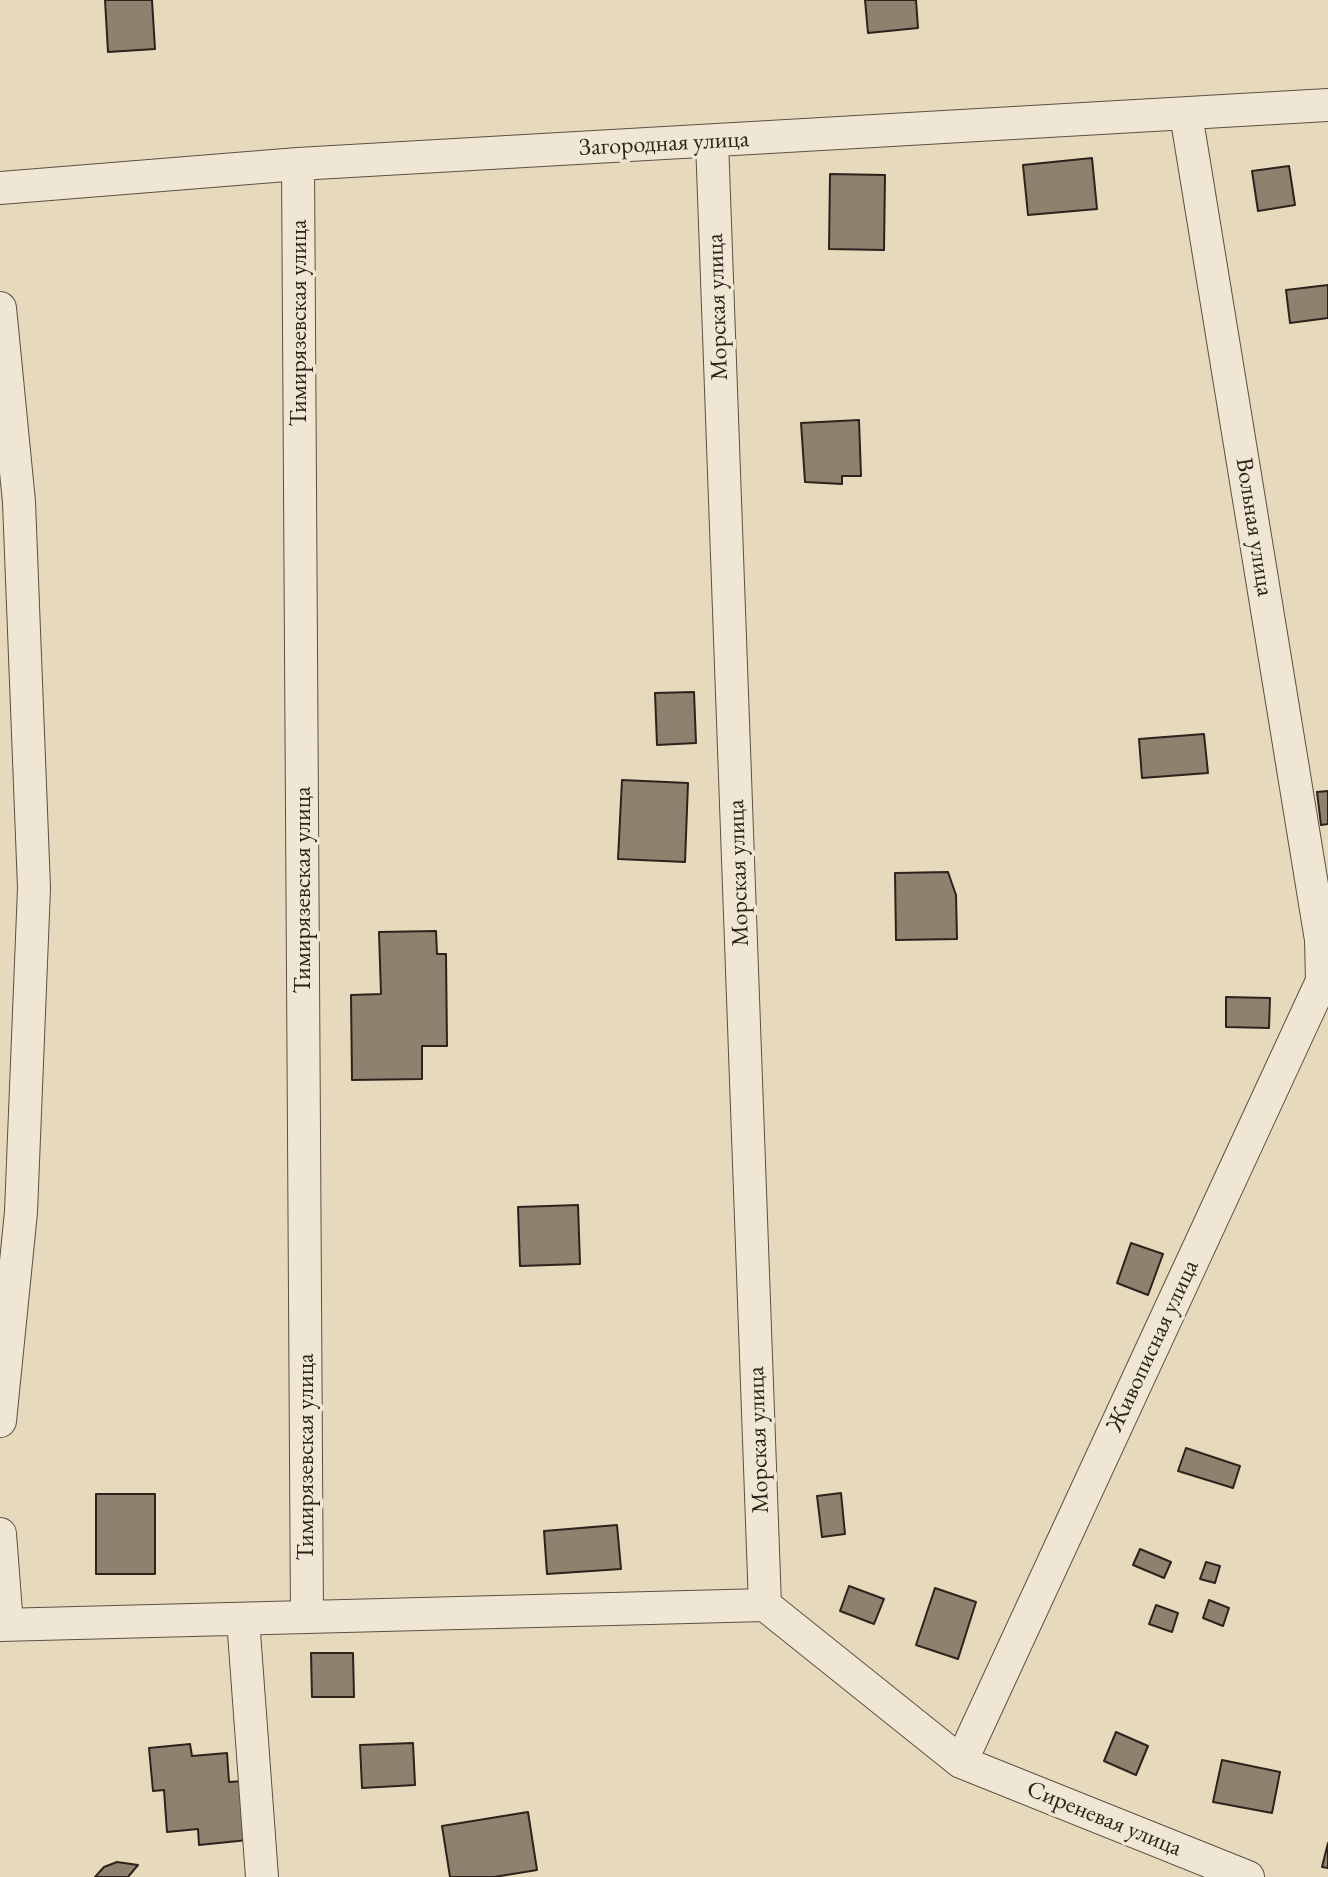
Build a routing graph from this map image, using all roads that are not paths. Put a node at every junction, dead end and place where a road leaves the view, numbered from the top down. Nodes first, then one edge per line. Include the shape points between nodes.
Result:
1 (1328, 105) edge
2 (1186, 114) junction
3 (712, 141) junction
4 (298, 164) junction
5 (0, 188) edge
6 (0, 308) edge
7 (1324, 934) edge
8 (0, 1421) edge
9 (0, 1534) edge
10 (765, 1605) junction
11 (307, 1617) junction
12 (243, 1619) junction
13 (3, 1625) edge
14 (961, 1762) junction
15 (262, 1877) edge
16 (1248, 1877) edge

1 - 2 street, Загородная улица
2 - 3 street, Загородная улица
2 - 7 street, Вольная улица
3 - 4 street, Загородная улица
3 - 10 street, Морская улица
4 - 5 street, Загородная улица
4 - 11 street, Тимирязевская улица
6 - 8 street via 19,502 34,888 21,1212
7 - 14 street, Живописная улица via 1322,981
9 - 13 street
10 - 11 street
10 - 14 street, Сиреневая улица
11 - 12 street
12 - 13 street
12 - 15 street
14 - 16 street, Сиреневая улица

